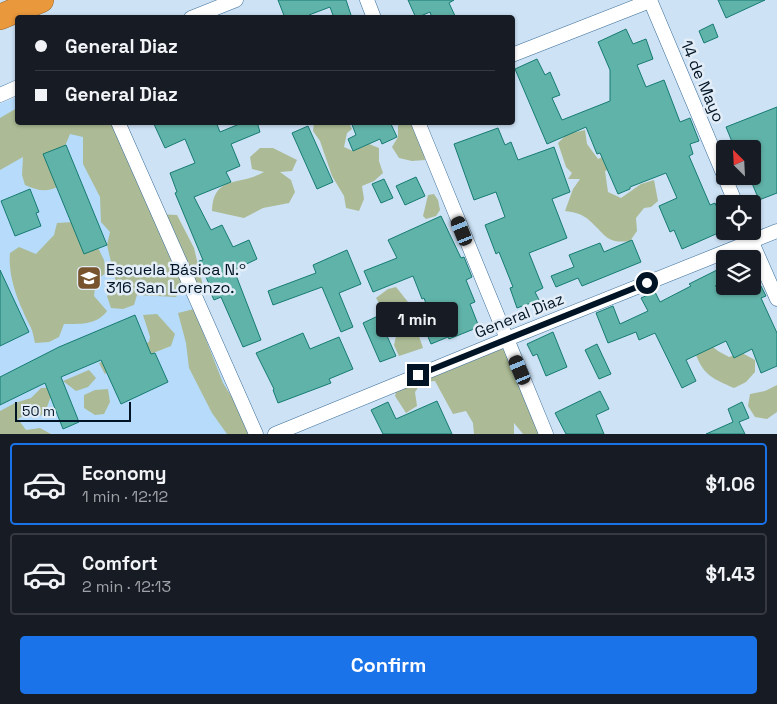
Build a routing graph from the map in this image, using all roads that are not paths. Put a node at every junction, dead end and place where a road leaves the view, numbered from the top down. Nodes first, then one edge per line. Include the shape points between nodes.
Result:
1 (41, 0) edge
2 (236, 0) edge
3 (367, 0) edge
4 (650, 1) edge
5 (199, 15) edge
6 (373, 15) edge
7 (0, 17) edge
8 (515, 54) edge
9 (15, 88) edge
10 (0, 94) edge
11 (119, 125) edge
12 (419, 125) edge
13 (732, 195) edge
14 (777, 232) edge
15 (761, 234) edge
16 (741, 240) edge
17 (752, 240) edge
18 (777, 299) edge
19 (507, 339) junction
20 (256, 434) edge
21 (274, 434) edge
22 (546, 434) edge

1 - 7 highway
2 - 5 street
3 - 6 street
4 - 8 street
4 - 13 street, 14 de Mayo
9 - 10 street
11 - 20 street
12 - 19 street
14 - 15 street, General Diaz
16 - 19 street, General Diaz
17 - 18 street
19 - 21 street, General Diaz
19 - 22 street

